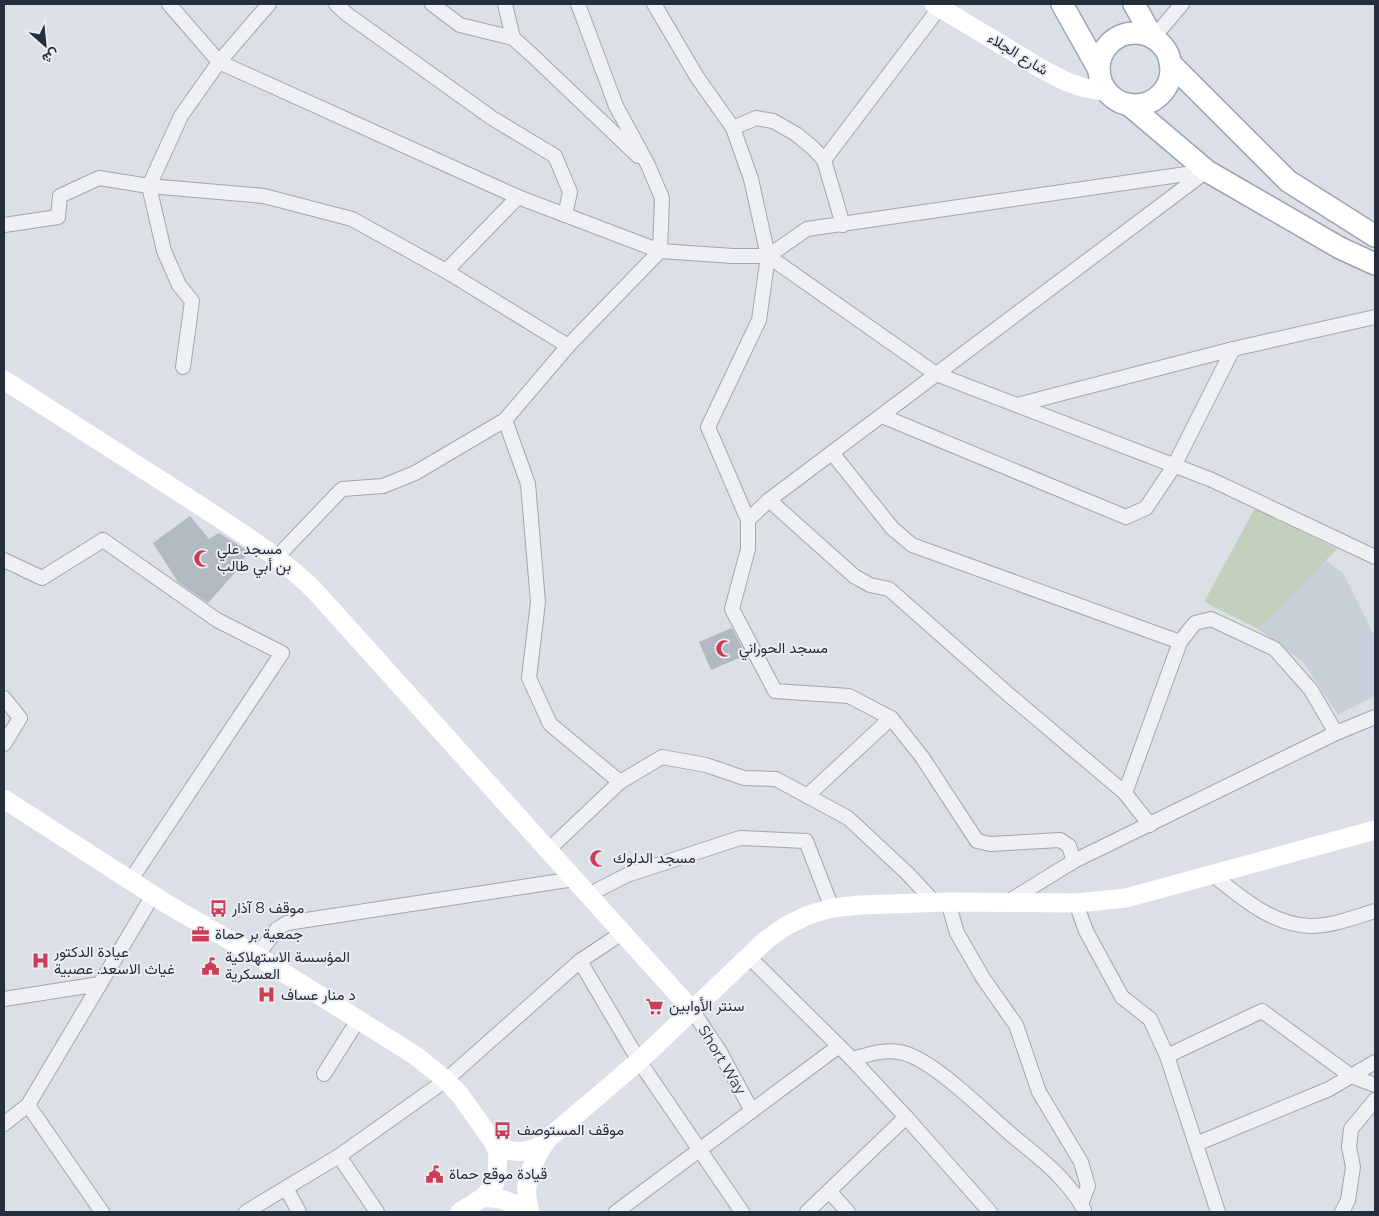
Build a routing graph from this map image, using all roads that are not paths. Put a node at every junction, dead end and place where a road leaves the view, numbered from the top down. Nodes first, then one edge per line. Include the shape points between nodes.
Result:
1 (169, 4) edge
2 (269, 4) edge
3 (336, 4) edge
4 (432, 4) edge
5 (505, 4) edge
6 (578, 4) edge
7 (654, 4) edge
8 (1062, 4) edge
9 (1134, 4) edge
10 (1182, 4) edge
11 (937, 5) edge
12 (513, 38) junction
13 (1153, 38) junction
14 (219, 62) junction
15 (1170, 63) junction
16 (1099, 70) junction
17 (1108, 92) junction
18 (1128, 104) junction
19 (733, 128) junction
20 (824, 160) junction
21 (648, 165) junction
22 (1207, 171) junction
23 (150, 186) junction
24 (518, 197) junction
25 (565, 215) junction
26 (4, 225) edge
27 (843, 225) junction
28 (1375, 236) edge
29 (660, 251) junction
30 (768, 256) junction
31 (1371, 266) edge
32 (446, 271) junction
33 (1375, 317) edge
34 (568, 346) junction
35 (1234, 349) junction
36 (183, 367) dead end
37 (936, 374) junction
38 (4, 380) edge
39 (1017, 405) junction
40 (882, 416) junction
41 (505, 420) junction
42 (833, 454) junction
43 (1174, 466) junction
44 (770, 500) junction
45 (748, 520) junction
46 (277, 557) junction
47 (1375, 557) edge
48 (4, 560) edge
49 (1180, 642) junction
50 (4, 698) edge
51 (1375, 717) edge
52 (890, 718) junction
53 (1336, 733) junction
54 (4, 744) edge
55 (620, 782) junction
56 (1125, 793) junction
57 (807, 796) junction
58 (4, 799) edge
59 (1150, 825) junction
60 (1375, 830) edge
61 (548, 850) junction
62 (1074, 861) junction
63 (1213, 875) junction
64 (574, 879) junction
65 (130, 880) junction
66 (153, 895) junction
67 (588, 895) junction
68 (941, 902) junction
69 (1006, 903) junction
70 (1076, 903) junction
71 (832, 908) junction
72 (1375, 911) edge
73 (622, 933) junction
74 (257, 956) junction
75 (748, 956) junction
76 (580, 961) junction
77 (100, 984) junction
78 (4, 999) edge
79 (692, 1010) junction
80 (358, 1020) junction
81 (839, 1046) junction
82 (1167, 1056) junction
83 (852, 1059) junction
84 (640, 1061) junction
85 (1375, 1062) edge
86 (324, 1074) dead end
87 (1351, 1076) junction
88 (446, 1080) junction
89 (1375, 1085) edge
90 (1375, 1100) edge
91 (28, 1105) junction
92 (752, 1111) junction
93 (906, 1117) junction
94 (4, 1124) edge
95 (545, 1142) junction
96 (494, 1143) junction
97 (1196, 1144) junction
98 (699, 1150) junction
99 (339, 1156) junction
100 (286, 1188) junction
101 (828, 1191) junction
102 (482, 1198) junction
103 (1083, 1208) edge
104 (102, 1212) edge
105 (246, 1212) edge
106 (299, 1212) edge
107 (377, 1212) edge
108 (460, 1212) edge
109 (526, 1212) edge
110 (530, 1212) edge
111 (616, 1212) edge
112 (742, 1212) edge
113 (807, 1212) edge
114 (848, 1212) edge
115 (990, 1212) edge
116 (1218, 1212) edge
117 (1342, 1212) edge

1 - 14 street
2 - 14 street
3 - 25 street via 492,118 555,156 570,192
4 - 12 street via 460,26
5 - 12 street
6 - 21 street via 616,106
7 - 19 street
8 - 16 main road
9 - 13 main road
10 - 13 street
11 - 17 main road, شارع الجلاء via 1068,82
11 - 20 street
12 - 21 street
13 - 15 main road via 1161,44
13 - 16 main road via 1132,33 1116,38 1104,49
14 - 23 street via 181,116
14 - 24 street
15 - 18 main road via 1167,85 1160,94 1145,103
15 - 28 main road via 1288,180
16 - 17 main road via 1101,82
17 - 18 main road
18 - 22 main road
19 - 20 street via 756,118 773,121 796,134
19 - 30 street via 751,179
20 - 27 street
21 - 29 street via 662,198
22 - 27 street
22 - 31 main road
22 - 37 street
23 - 26 street via 99,178 60,196 58,218
23 - 32 street via 264,196 352,219
23 - 36 street via 164,251 179,286 192,301
24 - 25 street
24 - 32 street
25 - 29 street
27 - 30 street via 807,229
29 - 30 street
29 - 34 street
30 - 37 street
30 - 45 street via 759,320 708,427
32 - 34 street
33 - 35 street
34 - 41 street
35 - 39 street
35 - 43 street
37 - 39 street
37 - 40 street
38 - 46 main road
39 - 43 street
40 - 42 street
40 - 43 street via 1126,517 1146,508
41 - 46 street via 415,473 383,486 342,490
41 - 55 street via 528,484 538,602 529,678 550,724
42 - 44 street
42 - 49 street via 892,528 912,545
43 - 47 street via 1212,480
44 - 45 street
44 - 56 street via 854,576 870,585 889,589
45 - 52 street via 748,549 732,609 775,691 849,696
46 - 61 main road via 315,591
48 - 65 street via 42,578 104,540 217,620 282,653
49 - 53 street via 1194,623 1211,619 1275,649 1311,690
49 - 56 street
50 - 54 street via 20,718
51 - 53 street
52 - 57 street
52 - 62 street via 922,757 977,841 990,844 1060,840 1069,846
53 - 59 street
55 - 57 street via 662,757 706,765 744,778 776,779
55 - 61 street
56 - 59 street
57 - 68 street via 848,818
58 - 65 main road
59 - 62 street
60 - 63 main road
61 - 64 main road
62 - 69 street
63 - 70 main road via 1126,898
63 - 72 street via 1250,904 1278,919 1310,926 1335,923
64 - 67 main road
64 - 74 street via 287,923 278,929
65 - 66 main road
66 - 74 main road
66 - 77 street
67 - 71 street via 627,875 740,838 806,841
67 - 73 main road
68 - 69 main road
68 - 71 main road
68 - 103 street via 983,978 1016,1025 1039,1092 1081,1162 1088,1186
69 - 70 main road
70 - 82 street via 1086,931 1122,997 1150,1019
71 - 75 main road via 786,926
73 - 76 street
73 - 79 main road
74 - 80 main road
75 - 79 main road
75 - 81 street
76 - 84 street
76 - 88 street
77 - 78 street
77 - 91 street
79 - 84 main road
79 - 92 street, Short Way via 720,1052
80 - 86 street
80 - 88 main road via 416,1056
81 - 83 street
81 - 92 street
82 - 87 street via 1262,1011
82 - 97 street
83 - 93 street
83 - 103 street via 893,1050 927,1065 1059,1176
84 - 95 main road
84 - 98 street
85 - 87 street
87 - 89 street
87 - 97 street via 1329,1089
88 - 96 main road
88 - 99 street
90 - 117 street via 1351,1128 1349,1147 1353,1167 1348,1200
91 - 94 street
91 - 104 street
92 - 98 street
93 - 101 street
93 - 115 street
95 - 96 main road via 520,1152 510,1152
95 - 110 main road via 528,1174 526,1190
96 - 102 main road via 499,1165 497,1176 493,1187
97 - 116 street
98 - 111 street
98 - 112 street
99 - 100 street
99 - 107 street
100 - 105 street
100 - 106 street
101 - 113 street
101 - 114 street
102 - 108 main road
102 - 109 main road via 505,1200

